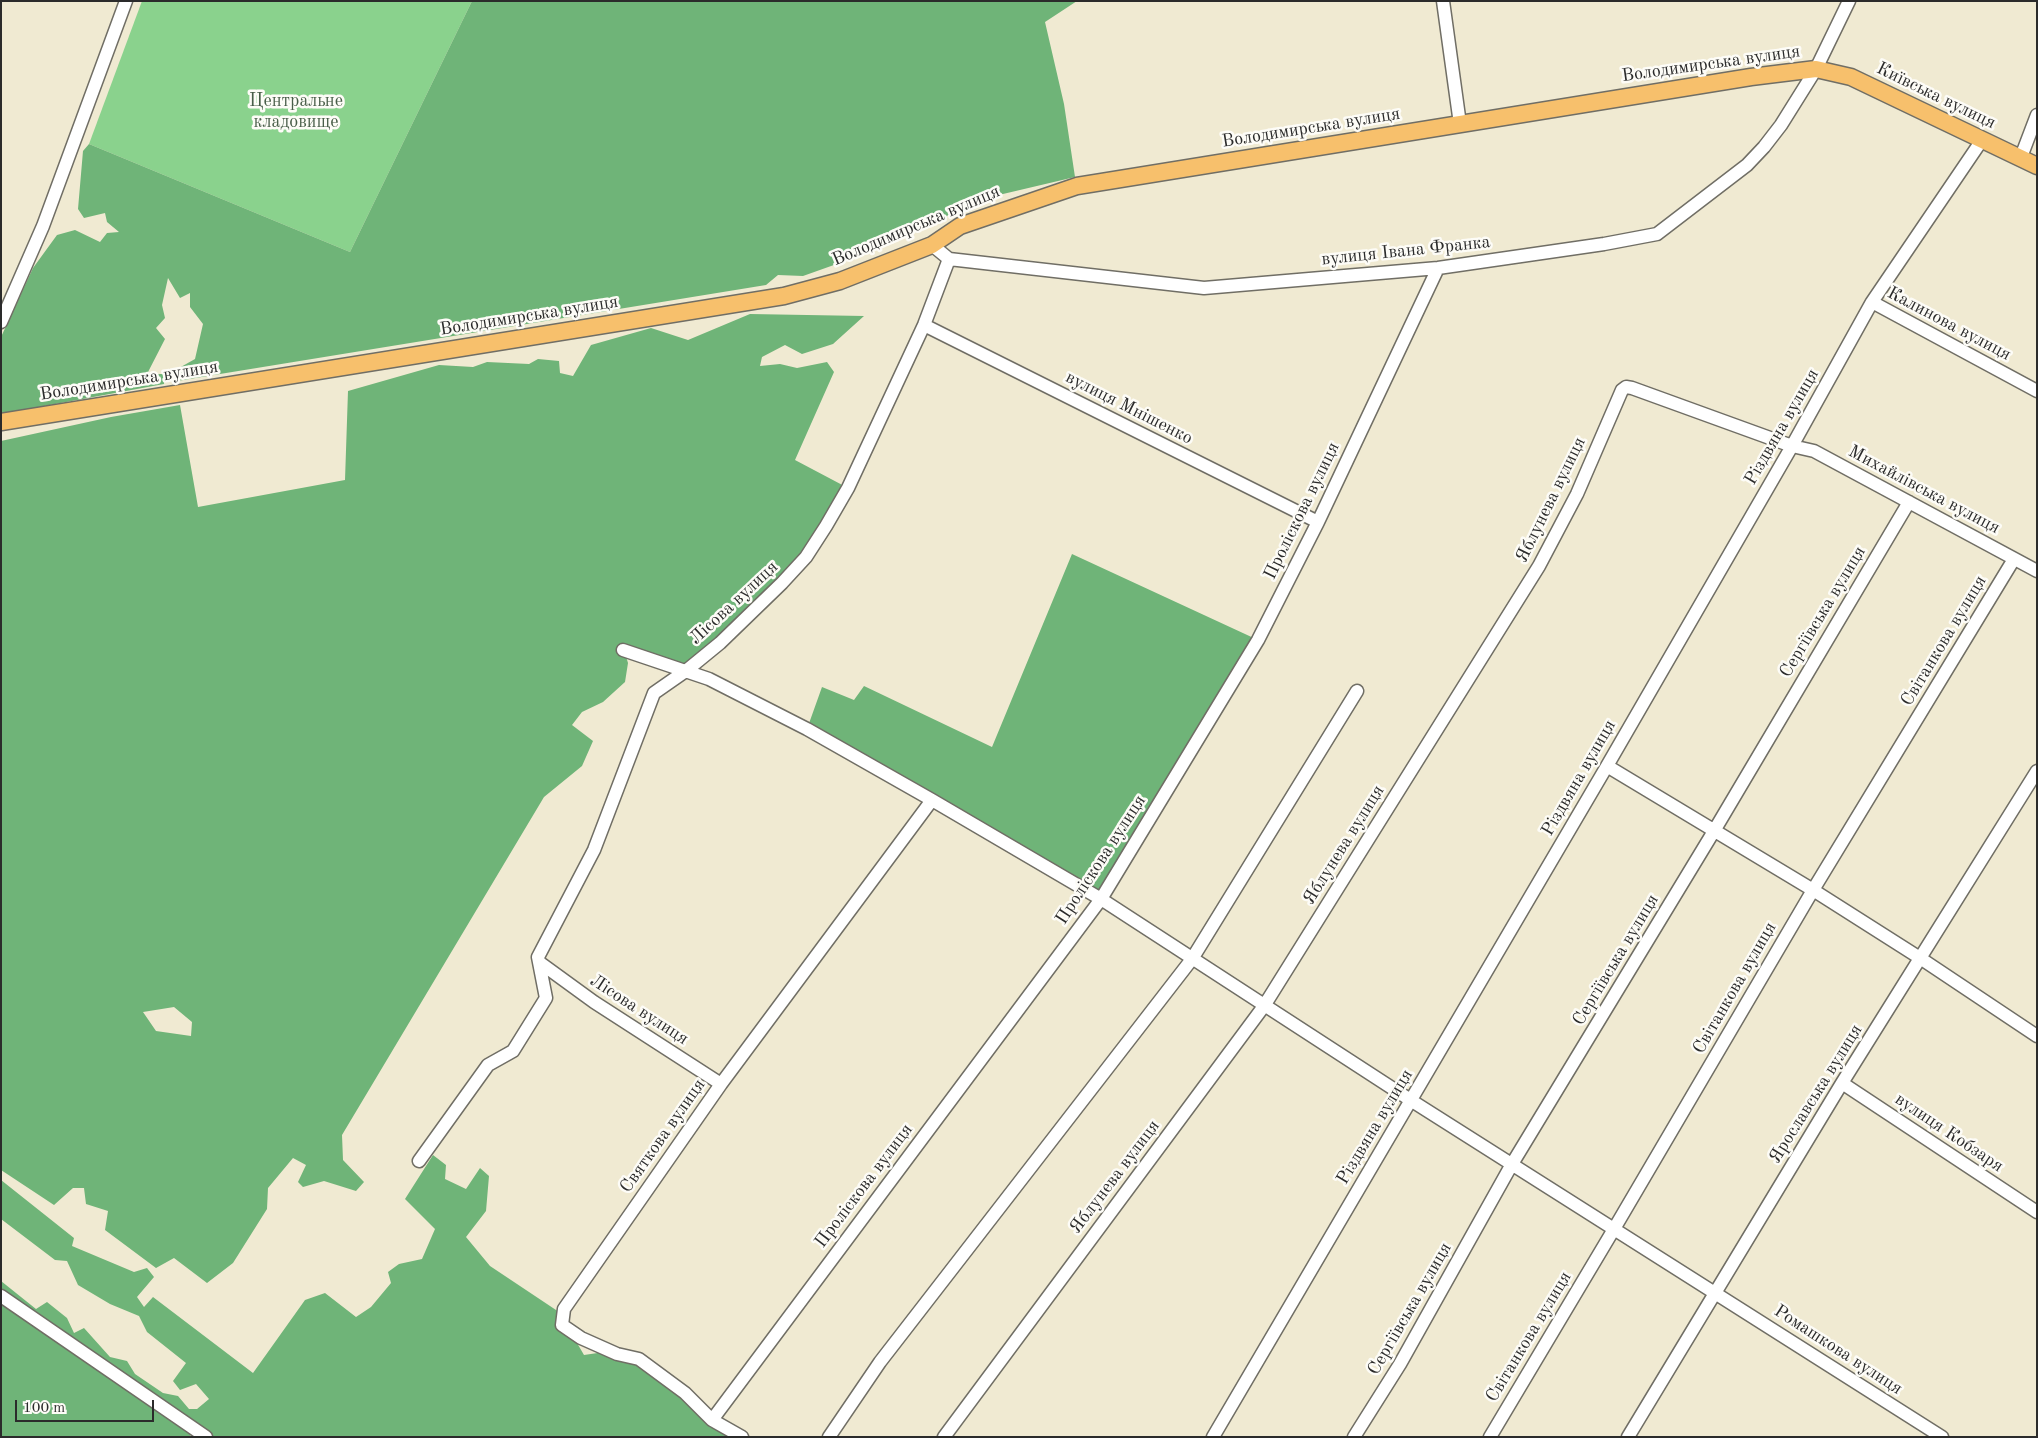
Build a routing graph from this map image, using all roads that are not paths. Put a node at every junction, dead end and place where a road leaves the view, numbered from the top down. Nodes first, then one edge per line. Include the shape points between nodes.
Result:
1 (126, 1) edge
2 (1443, 1) edge
3 (1849, 1) edge
4 (1816, 69) junction
5 (2037, 115) edge
6 (1460, 124) junction
7 (1982, 140) junction
8 (2021, 158) junction
9 (2037, 166) edge
10 (932, 245) junction
11 (949, 259) junction
12 (1438, 268) junction
13 (1872, 302) junction
14 (1, 322) edge
15 (924, 325) junction
16 (2037, 391) edge
17 (1, 422) edge
18 (1792, 446) junction
19 (1909, 502) junction
20 (1318, 522) junction
21 (2014, 559) junction
22 (2037, 571) edge
23 (623, 650) dead end
24 (687, 670) junction
25 (1357, 691) dead end
26 (1607, 766) junction
27 (2037, 772) edge
28 (932, 800) junction
29 (1714, 830) junction
30 (1813, 890) junction
31 (1101, 899) junction
32 (1920, 958) junction
33 (1192, 959) junction
34 (539, 962) junction
35 (1264, 1006) junction
36 (2037, 1036) edge
37 (1842, 1083) junction
38 (720, 1084) junction
39 (1412, 1101) junction
40 (420, 1162) dead end
41 (1512, 1164) junction
42 (2037, 1212) edge
43 (1614, 1229) junction
44 (1715, 1292) junction
45 (1, 1296) edge
46 (712, 1420) junction
47 (194, 1433) edge
48 (206, 1437) edge
49 (742, 1437) edge
50 (829, 1437) edge
51 (944, 1437) edge
52 (1213, 1437) edge
53 (1354, 1437) edge
54 (1490, 1437) edge
55 (1628, 1437) edge
56 (1942, 1437) edge

1 - 14 street via 43,226
2 - 6 street
3 - 4 street, вулиця Івана Франка
4 - 6 main road, Володимирська вулиця
4 - 7 main road, Київська вулиця via 1850,77
4 - 12 street, вулиця Івана Франка via 1759,153 1657,234
5 - 8 street
6 - 10 main road, Володимирська вулиця via 1077,186 960,226
7 - 8 main road, Київська вулиця
7 - 13 street, Різдвяна вулиця
8 - 9 main road, Київська вулиця
10 - 11 street
10 - 17 main road, Володимирська вулиця via 840,281 784,296
11 - 12 street, вулиця Івана Франка via 1204,288
11 - 15 street, Лісова вулиця
12 - 20 street, Проліскова вулиця
13 - 16 street, Калинова вулиця
13 - 18 street, Різдвяна вулиця
15 - 20 street, вулиця Мнішенко
15 - 24 street, Лісова вулиця via 848,488 811,549 770,595
18 - 19 street, Михайлівська вулиця via 1814,451
18 - 26 street, Різдвяна вулиця
18 - 35 street, Яблунева вулиця via 1632,388 1622,390 1577,494 1539,566
19 - 21 street, Михайлівська вулиця
19 - 29 street, Сергіївська вулиця
20 - 31 street, Проліскова вулиця via 1258,640
21 - 22 street, Михайлівська вулиця
21 - 30 street, Світанкова вулиця
23 - 24 street, Ромашкова вулиця
24 - 28 street, Ромашкова вулиця via 807,729
24 - 34 street, Лісова вулиця via 654,693 594,850 538,957
25 - 33 street
26 - 29 street
26 - 39 street, Різдвяна вулиця
27 - 32 street, Ярославська вулиця
28 - 31 street, Ромашкова вулиця
28 - 38 street, Святкова вулиця
29 - 30 street
29 - 41 street, Сергіївська вулиця
30 - 32 street
30 - 43 street, Світанкова вулиця
31 - 33 street, Ромашкова вулиця
31 - 46 street, Проліскова вулиця
32 - 36 street
32 - 37 street, Ярославська вулиця
33 - 35 street, Ромашкова вулиця
33 - 50 street via 880,1362
34 - 38 street, Лісова вулиця
34 - 40 street via 546,998 513,1050 488,1065
35 - 39 street, Ромашкова вулиця
35 - 51 street, Яблунева вулиця
37 - 42 street, вулиця Кобзаря
37 - 44 street, Ярославська вулиця
38 - 46 street, Святкова вулиця via 564,1309 562,1325 581,1338 638,1360 685,1393
39 - 41 street, Ромашкова вулиця
39 - 52 street, Різдвяна вулиця
41 - 43 street, Ромашкова вулиця
41 - 53 street, Сергіївська вулиця via 1400,1364
43 - 44 street, Ромашкова вулиця
43 - 54 street, Світанкова вулиця
44 - 55 street, Ярославська вулиця
44 - 56 street, Ромашкова вулиця
45 - 47 street
46 - 49 street, Святкова вулиця
47 - 48 street

